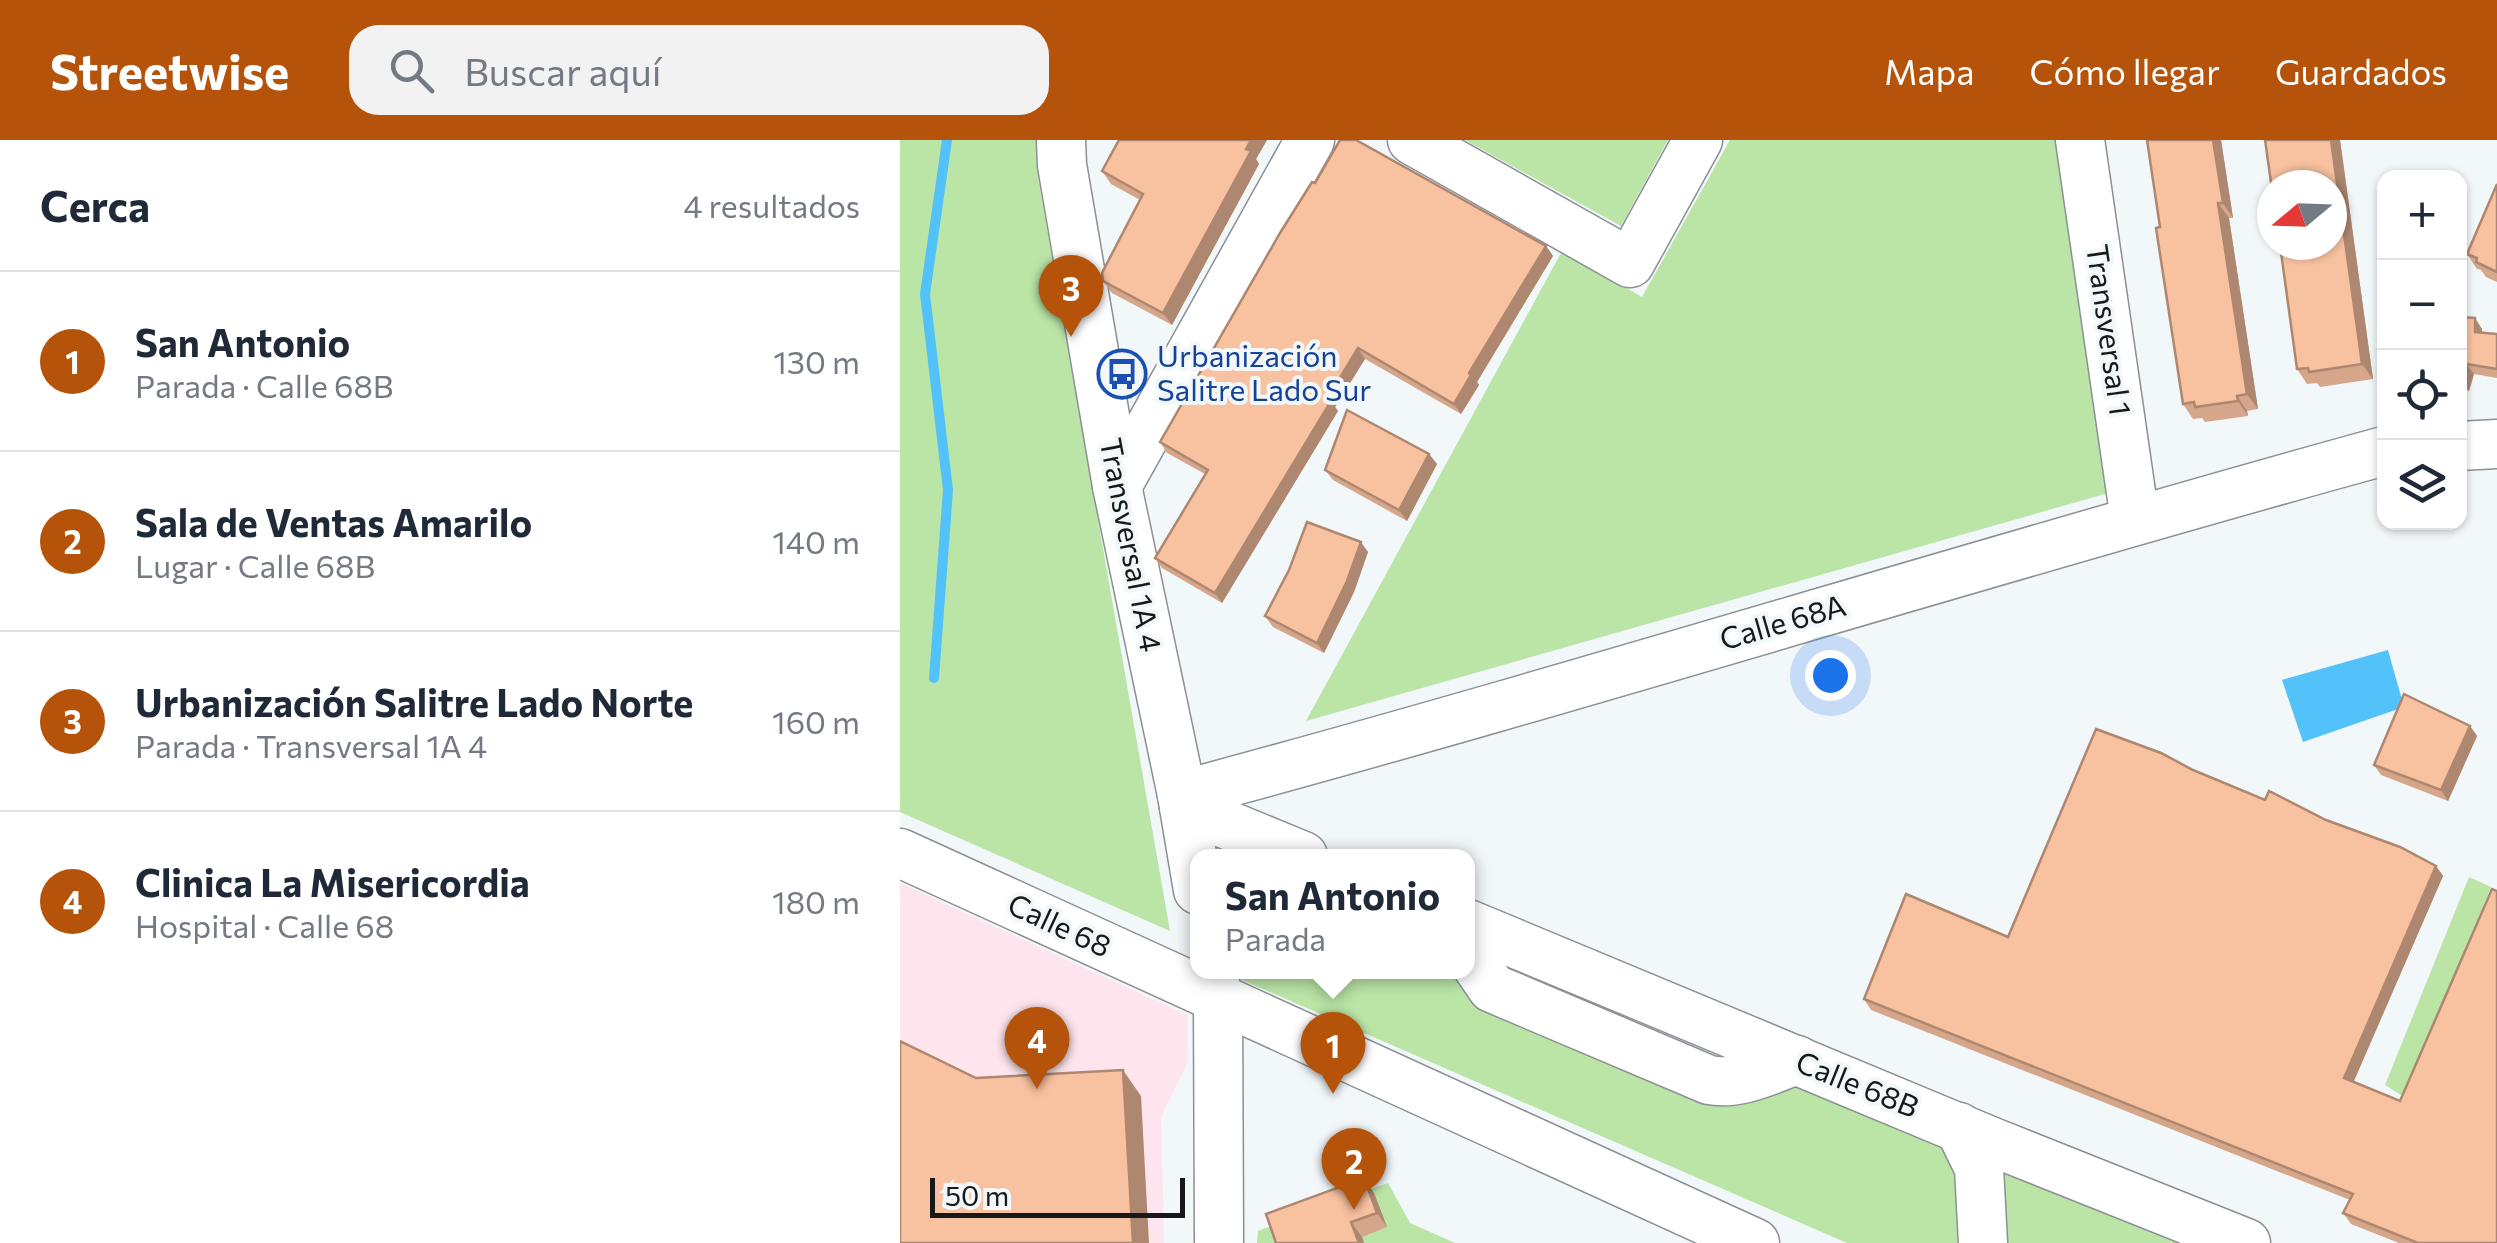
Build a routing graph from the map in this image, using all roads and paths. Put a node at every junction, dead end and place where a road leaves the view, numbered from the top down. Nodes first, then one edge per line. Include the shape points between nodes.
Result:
1 (1061, 140) edge
2 (1310, 140) edge
3 (1412, 140) edge
4 (1698, 140) edge
5 (2080, 140) edge
6 (2497, 444) edge
7 (2467, 446) edge
8 (2377, 453) edge
9 (1117, 486) junction
10 (2135, 520) junction
11 (1183, 801) junction
12 (1191, 849) edge
13 (1289, 849) edge
14 (900, 853) edge
15 (1475, 927) edge
16 (1475, 962) edge
17 (1190, 974) edge
18 (1216, 985) edge
19 (1797, 1060) junction
20 (1959, 1128) junction
21 (1219, 1243) edge
22 (1755, 1243) edge
23 (1983, 1243) edge
24 (2246, 1243) edge

1 - 9 street, Transversal 1A 4
2 - 9 street
3 - 4 street via 1630,263
5 - 10 street, Transversal 1
6 - 7 street
8 - 10 street, Calle 68A
9 - 11 street, Transversal 1A 4
10 - 11 street, Calle 68A
11 - 12 street, Transversal 1A 4
11 - 13 street
14 - 17 street, Calle 68
15 - 19 street, Calle 68B
16 - 19 street via 1492,988 1709,1080 1739,1080
18 - 21 street
18 - 22 street
19 - 20 street, Calle 68B
20 - 23 street via 1979,1168
20 - 24 street, Calle 68B

